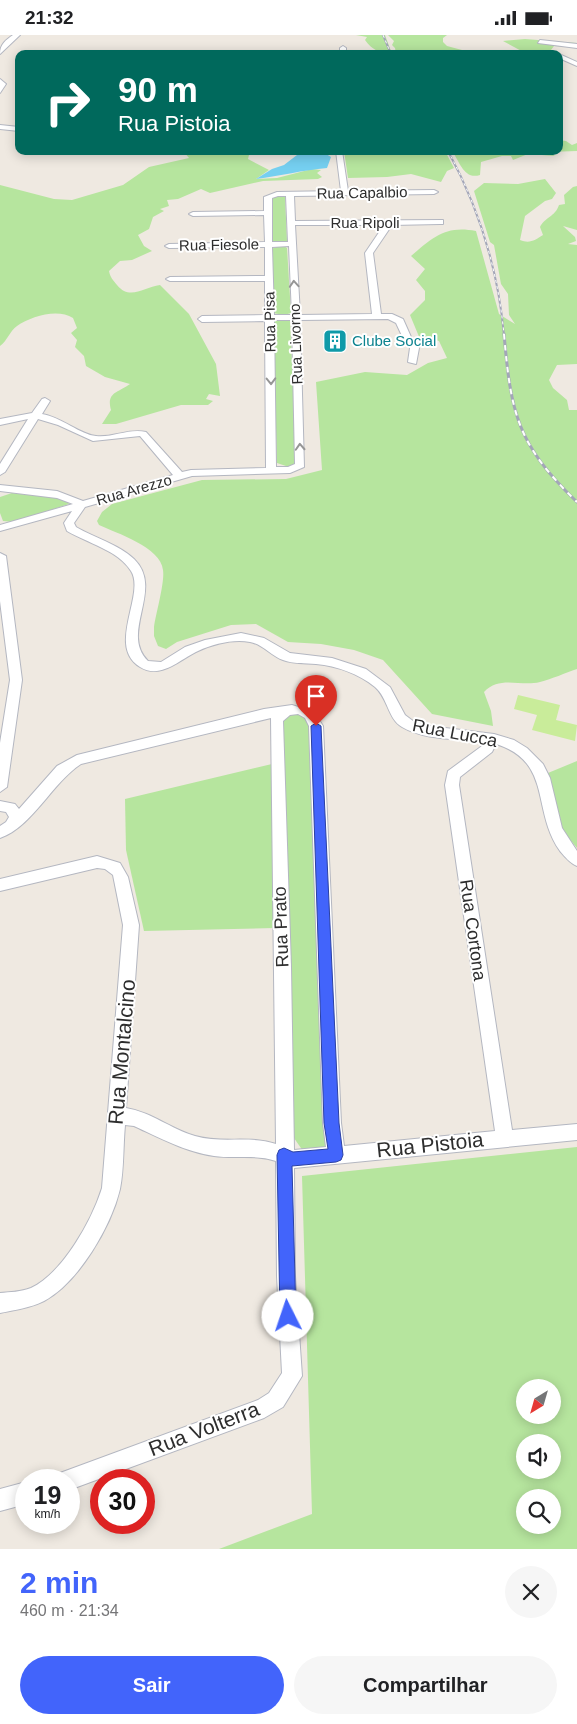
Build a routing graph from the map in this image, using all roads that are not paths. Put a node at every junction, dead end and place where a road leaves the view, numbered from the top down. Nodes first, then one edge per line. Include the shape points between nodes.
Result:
1 (17, 35) edge
2 (538, 35) edge
3 (540, 42) junction
4 (577, 46) edge
5 (546, 49) dead end
6 (0, 52) edge
7 (563, 58) edge
8 (577, 64) edge
9 (0, 81) edge
10 (0, 91) edge
11 (0, 127) edge
12 (15, 129) edge
13 (340, 155) edge
14 (434, 192) dead end
15 (290, 193) junction
16 (345, 193) junction
17 (268, 213) junction
18 (193, 214) dead end
19 (390, 222) junction
20 (440, 222) dead end
21 (290, 223) junction
22 (291, 244) junction
23 (169, 245) dead end
24 (268, 245) junction
25 (269, 278) junction
26 (170, 279) dead end
27 (378, 316) junction
28 (270, 318) junction
29 (296, 318) junction
30 (202, 319) dead end
31 (414, 362) dead end
32 (45, 401) dead end
33 (37, 415) junction
34 (0, 422) edge
35 (271, 470) junction
36 (0, 472) edge
37 (180, 477) junction
38 (0, 489) edge
39 (81, 505) junction
40 (0, 528) edge
41 (0, 556) edge
42 (4, 603) edge
43 (284, 716) junction
44 (492, 739) junction
45 (1, 786) edge
46 (36, 799) junction
47 (5, 807) edge
48 (5, 831) edge
49 (577, 860) edge
50 (0, 885) edge
51 (116, 1115) junction
52 (577, 1132) edge
53 (505, 1138) junction
54 (284, 1155) junction
55 (336, 1155) junction
56 (0, 1303) edge
57 (80, 1475) edge
58 (15, 1496) edge
59 (0, 1501) edge

1 - 6 street
2 - 3 street
3 - 4 street
3 - 5 street
7 - 8 street
9 - 10 street via 3,85
11 - 12 street
13 - 16 street
14 - 16 street, Rua Capalbio
15 - 16 street, Rua Capalbio
15 - 17 street, Rua Pisa via 270,195
15 - 21 street, Rua Livorno
17 - 18 street
17 - 24 street, Rua Pisa
19 - 20 street, Rua Ripoli
19 - 21 street, Rua Ripoli
19 - 27 street via 369,253
21 - 22 street, Rua Livorno
22 - 24 street, Rua Fiesole
29 -> 22 street, Rua Livorno
23 - 24 street, Rua Fiesole
24 - 25 street, Rua Pisa
25 - 26 street
25 - 28 street, Rua Pisa
27 - 29 street
27 - 31 street via 394,317 400,321 406,338 415,348
28 - 29 street
28 - 30 street
28 -> 35 street, Rua Pisa
35 -> 29 street, Rua Livorno via 290,470 300,463
32 - 33 street
33 - 34 street
33 - 36 street
33 - 37 street via 52,418 97,439 128,433 143,434
35 - 37 street, Rua Arezzo via 201,472
37 - 39 street, Rua Arezzo
38 - 39 street via 66,496 77,499
39 - 40 street, Rua Arezzo
39 - 44 street, Rua Lucca via 69,523 71,529 126,558 140,576 133,635 136,654 144,663 166,664 195,647 232,639 255,639 267,643 286,657 331,662 366,675 389,694 400,719 414,727
41 - 42 street
42 - 45 street via 15,695
43 - 46 street via 260,721 245,720 77,760 62,770
43 - 54 street, Rua Prato
43 - 55 street via 310,714 316,726 332,1123
44 - 49 street, Rua Lucca via 519,749 534,761 546,781 556,833
44 - 53 street, Rua Cortona via 487,749 453,775 452,785
45 - 47 street
46 - 47 street via 22,806
46 - 48 street
47 - 48 street via 16,816
50 - 51 street, Rua Montalcino via 97,862 111,864 119,872 131,925 131,944
51 - 54 street, Rua Pistoia via 135,1118 194,1144 216,1148 264,1148
51 - 56 street, Rua Montalcino via 111,1188 101,1219 85,1245 50,1286 38,1294
52 - 53 street, Rua Pistoia
53 - 55 street, Rua Pistoia
54 - 55 street, Rua Pistoia via 293,1159
54 - 57 street, Rua Volterra via 292,1376 286,1387 264,1408
58 - 59 street

